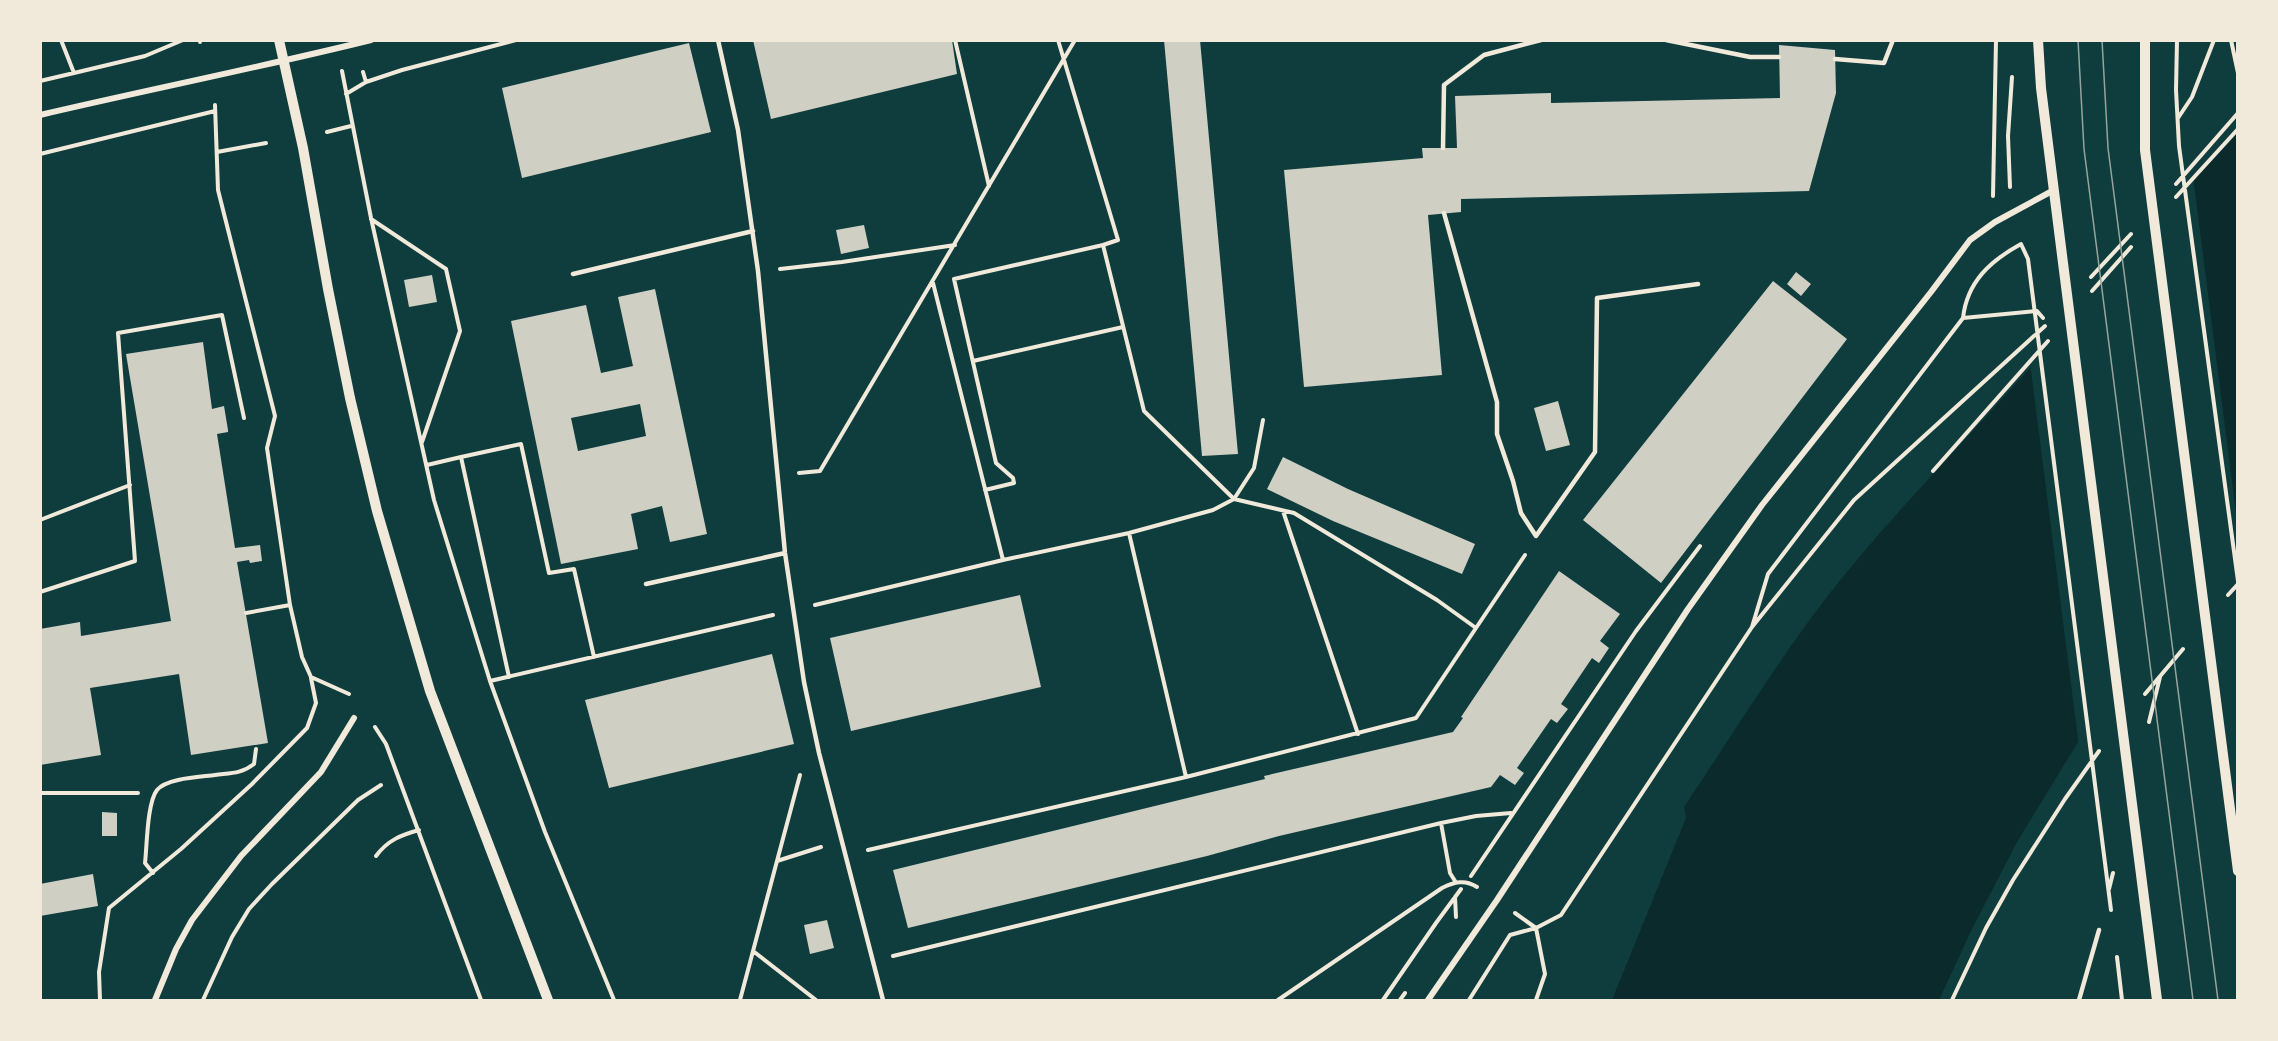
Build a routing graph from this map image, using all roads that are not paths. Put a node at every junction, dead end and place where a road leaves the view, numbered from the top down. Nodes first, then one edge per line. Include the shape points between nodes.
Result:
1 (279, 40) edge
2 (371, 40) edge
3 (718, 40) edge
4 (1541, 40) edge
5 (1666, 40) edge
6 (1893, 40) edge
7 (2038, 40) edge
8 (2145, 40) edge
9 (1779, 57) dead end
10 (1835, 59) dead end
11 (284, 62) junction
12 (40, 115) edge
13 (1443, 148) dead end
14 (2054, 190) junction
15 (1444, 213) dead end
16 (753, 231) junction
17 (573, 274) dead end
18 (1698, 284) dead end
19 (785, 553) junction
20 (646, 584) dead end
21 (354, 718) dead end
22 (2238, 871) edge
23 (2100, 930) dead end
24 (155, 1000) edge
25 (548, 1000) edge
26 (883, 1000) edge
27 (1428, 1000) edge
28 (2079, 1000) edge
29 (2157, 1000) edge

1 - 11 street
2 - 11 street
3 - 16 lane via 738,130
4 - 13 lane via 1484,55 1444,85
5 - 9 lane via 1750,57
6 - 10 lane via 1884,63
7 - 14 street
8 - 22 street via 2145,150
11 - 12 street
11 - 25 street via 348,387 377,511 430,691
14 - 27 street via 1970,240 1762,505 1688,609
14 - 29 street
15 - 18 lane via 1497,402 1497,434 1521,513 1536,536 1595,452 1597,298
16 - 17 lane
16 - 19 lane
19 - 20 lane
19 - 26 lane via 819,753
21 - 24 street via 321,772 241,856 192,920
23 - 28 lane

